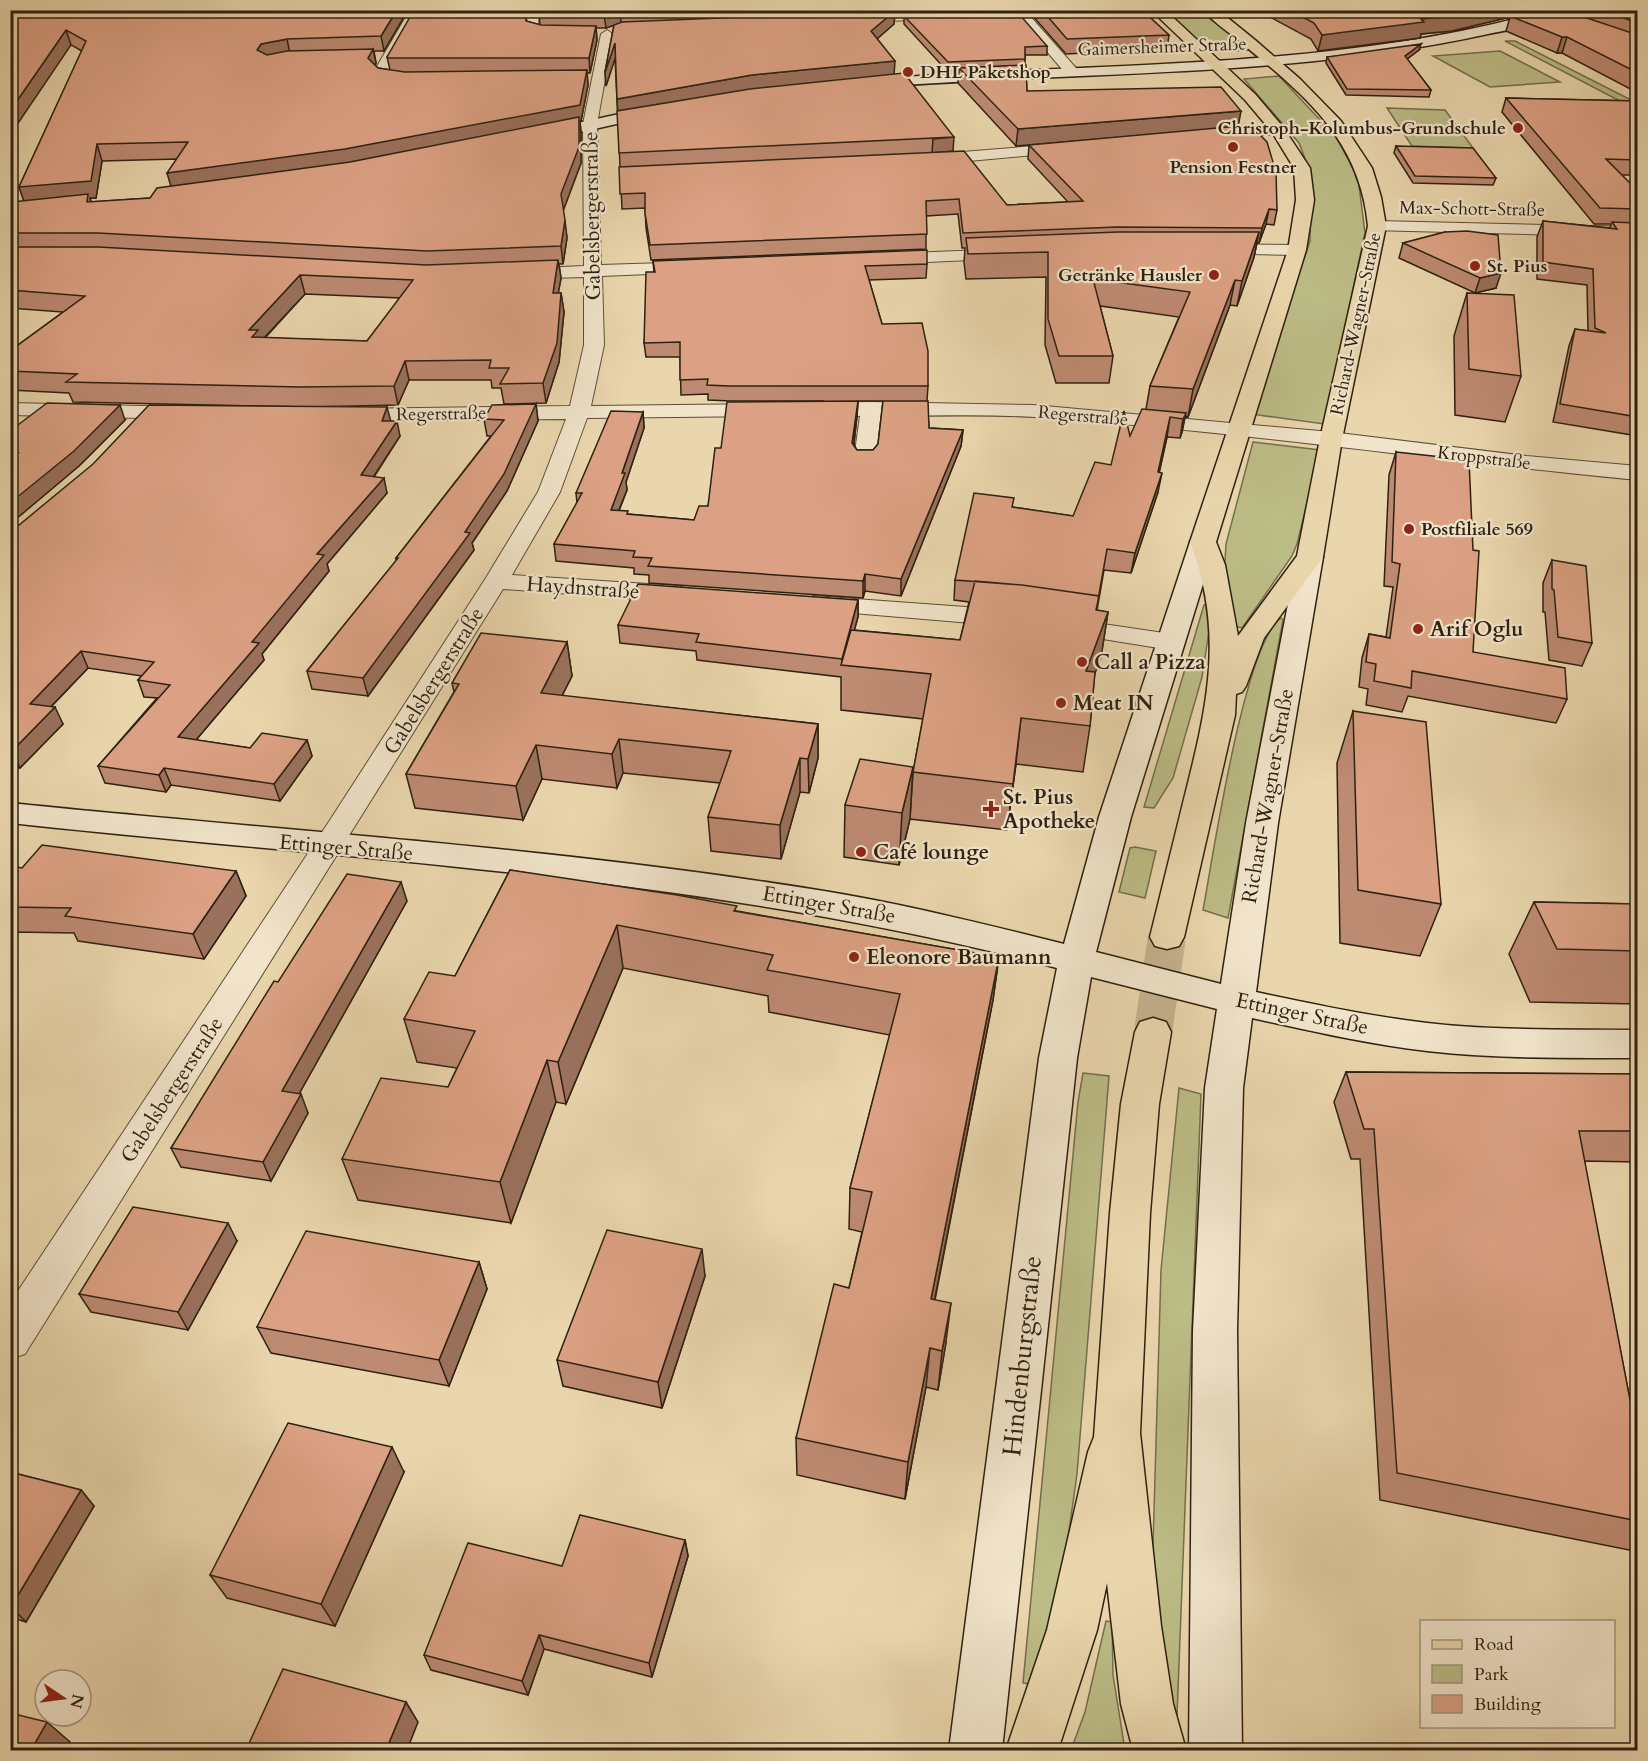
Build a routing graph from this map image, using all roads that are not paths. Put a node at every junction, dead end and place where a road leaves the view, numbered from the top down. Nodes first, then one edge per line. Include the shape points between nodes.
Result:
1 (416, 10) edge
2 (533, 10) edge
3 (1157, 10) edge
4 (1209, 10) edge
5 (1567, 16) edge
6 (844, 19) edge
7 (1273, 62) junction
8 (1219, 65) junction
9 (1071, 71) junction
10 (579, 79) edge
11 (600, 79) junction
12 (432, 81) edge
13 (847, 85) edge
14 (674, 107) edge
15 (590, 124) junction
16 (1278, 130) junction
17 (1204, 137) edge
18 (515, 141) edge
19 (1091, 147) edge
20 (909, 161) edge
21 (1377, 226) junction
22 (1638, 232) edge
23 (1195, 249) edge
24 (1297, 250) junction
25 (1020, 253) edge
26 (866, 260) edge
27 (711, 267) edge
28 (593, 272) junction
29 (500, 274) edge
30 (871, 408) junction
31 (10, 409) edge
32 (147, 412) junction
33 (579, 412) junction
34 (206, 413) edge
35 (330, 415) edge
36 (130, 429) edge
37 (1239, 430) junction
38 (1331, 439) junction
39 (865, 459) edge
40 (1638, 473) edge
41 (1203, 542) junction
42 (1310, 557) junction
43 (496, 581) junction
44 (698, 596) edge
45 (792, 603) edge
46 (1171, 642) junction
47 (1220, 715) junction
48 (10, 813) edge
49 (329, 846) junction
50 (1167, 937) tunnel mouth
51 (1076, 962) junction
52 (1236, 1000) junction
53 (1153, 1032) tunnel mouth
54 (1638, 1044) edge
55 (16, 1323) edge
56 (1116, 1433) junction
57 (975, 1750) edge
58 (1032, 1750) edge
59 (1159, 1750) edge
60 (1215, 1750) edge

1 - 12 street via 382,58 380,73 387,79
2 - 11 street, Gabelsbergerstraße via 532,30 603,32
3 - 8 main road
4 - 7 main road, Richard-Wagner-Straße
5 - 7 main road, Gaimersheimer Straße via 1548,16 1400,49
6 - 9 street via 1014,13 1024,18
7 - 8 main road, Gaimersheimer Straße
7 - 21 main road, Richard-Wagner-Straße via 1350,144 1374,196
8 - 9 main road, Gaimersheimer Straße
8 - 16 main road
9 - 13 main road, Gaimersheimer Straße
10 - 11 street
11 - 15 street, Gabelsbergerstraße
14 - 15 main road
15 - 18 main road
15 - 28 street, Gabelsbergerstraße via 597,175
16 - 17 street
16 - 24 main road via 1302,168 1305,200
19 - 20 street
21 - 22 street, Max-Schott-Straße
21 - 38 main road, Richard-Wagner-Straße
23 - 24 street
24 - 37 main road
25 - 26 street
27 - 28 street
28 - 29 street
28 - 33 street, Gabelsbergerstraße via 594,345
30 - 33 street, Regerstraße
30 - 37 street, Regerstraße via 1034,411
30 - 39 street
31 - 32 street
32 - 34 street
32 - 36 street
33 - 35 street, Regerstraße
33 - 43 street, Gabelsbergerstraße via 549,492
37 - 38 street, Regerstraße
37 - 41 main road
38 - 40 street, Kroppstraße
38 - 42 main road, Richard-Wagner-Straße
41 - 46 main road
41 - 47 main road, Richard-Wagner-Straße via 1212,565 1225,645
42 - 47 main road, Richard-Wagner-Straße via 1251,637
42 - 52 main road, Richard-Wagner-Straße via 1262,823
43 - 44 street, Haydnstraße
43 - 49 street, Gabelsbergerstraße
45 - 46 street via 1035,622
46 - 51 main road via 1115,817
47 - 50 main road, Richard-Wagner-Straße
48 - 49 main road, Ettinger Straße
49 - 51 main road, Ettinger Straße via 681,881 823,902 935,924
49 - 55 street, Gabelsbergerstraße
51 - 52 main road, Ettinger Straße
51 - 57 main road, Hindenburgstraße via 1058,1058 1040,1195
52 - 54 main road, Ettinger Straße via 1334,1022 1437,1038
52 - 60 main road via 1222,1110 1215,1331
53 - 56 main road via 1140,1104
56 - 58 main road via 1071,1630
56 - 59 main road via 1136,1626 1147,1704

